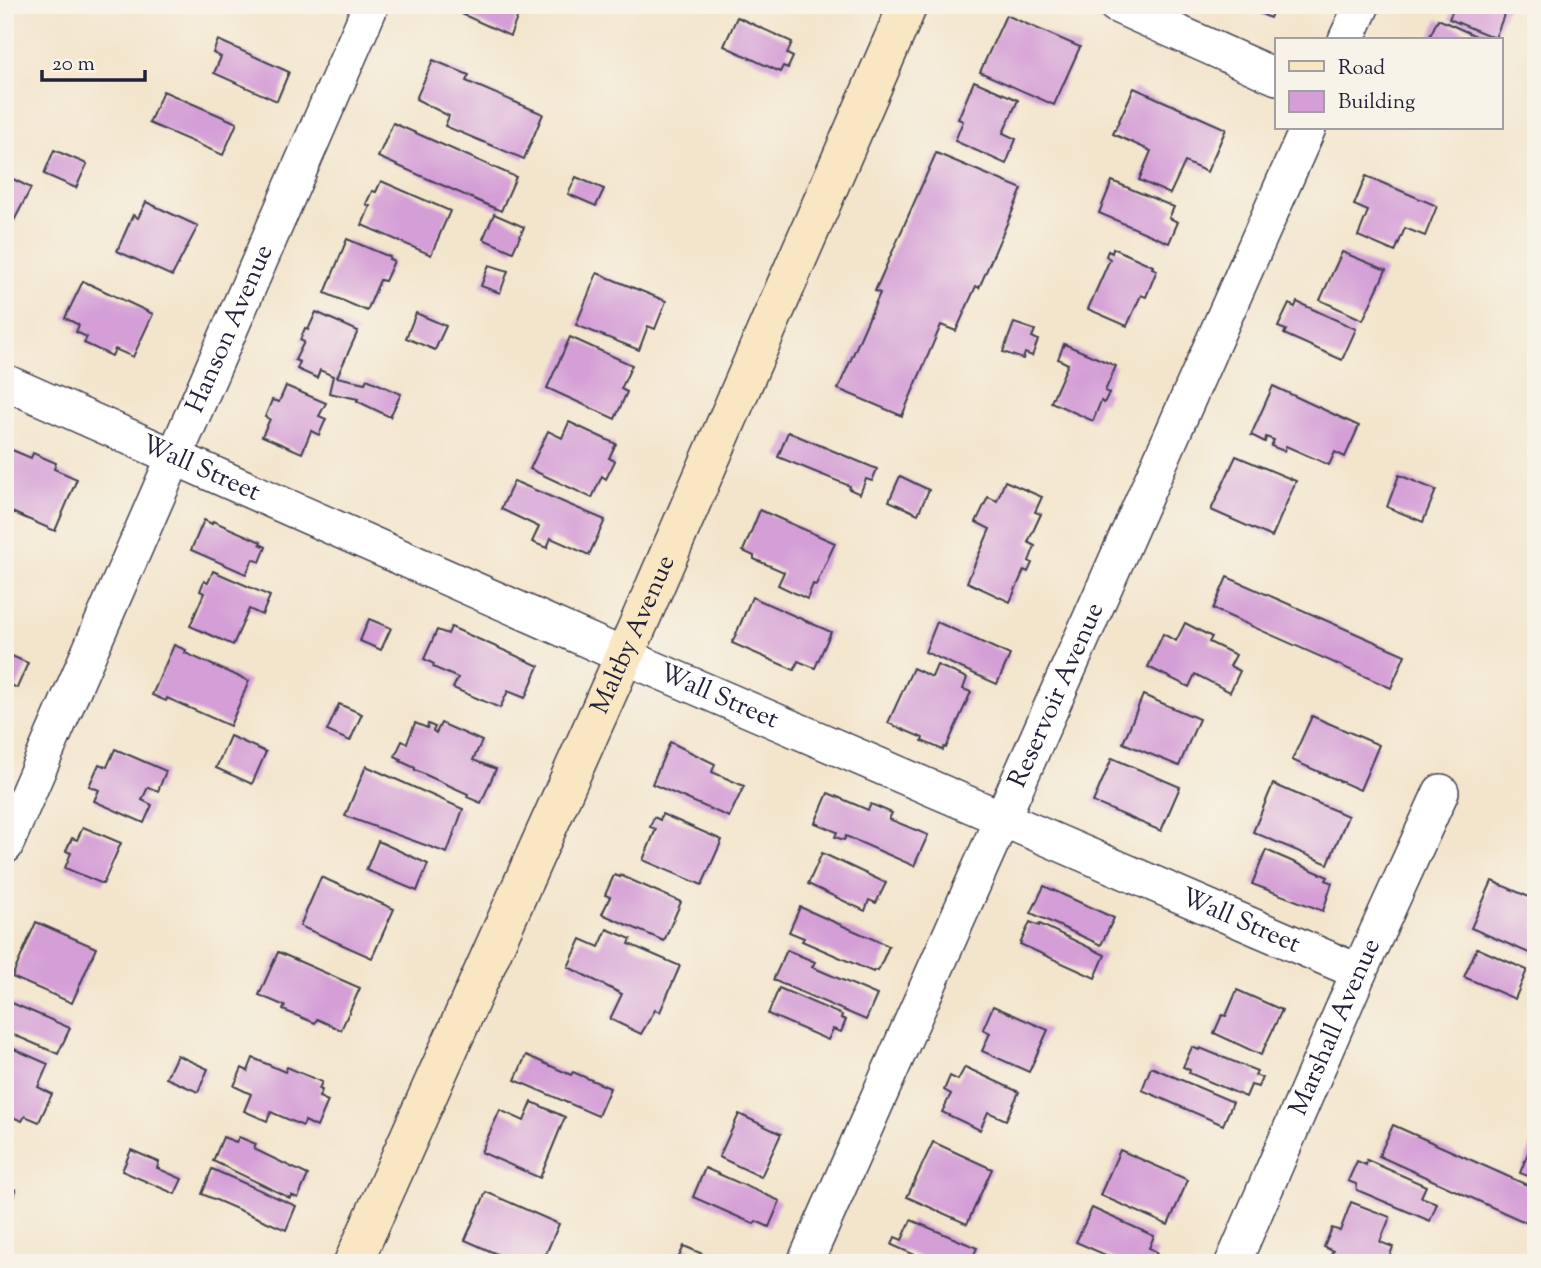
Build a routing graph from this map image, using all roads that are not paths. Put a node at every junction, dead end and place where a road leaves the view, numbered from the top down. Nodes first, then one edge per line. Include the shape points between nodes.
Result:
1 (372, 5) edge
2 (908, 5) edge
3 (1116, 5) edge
4 (1362, 5) edge
5 (1347, 38) edge
6 (1275, 76) edge
7 (1307, 130) edge
8 (5, 382) edge
9 (175, 458) junction
10 (624, 656) junction
11 (1441, 792) dead end
12 (1002, 820) junction
13 (5, 846) edge
14 (1359, 972) junction
15 (353, 1263) edge
16 (804, 1263) edge
17 (1233, 1263) edge

1 - 9 street, Hanson Avenue
2 - 10 street, Maltby Avenue
3 - 6 street
4 - 5 street
7 - 12 street, Reservoir Avenue
8 - 9 street, Wall Street
9 - 10 street, Wall Street
9 - 13 street, Hanson Avenue
10 - 12 street, Wall Street
10 - 15 street, Maltby Avenue
11 - 14 street, Marshall Avenue
12 - 14 street, Wall Street
12 - 16 street, Reservoir Avenue
14 - 17 street, Marshall Avenue

